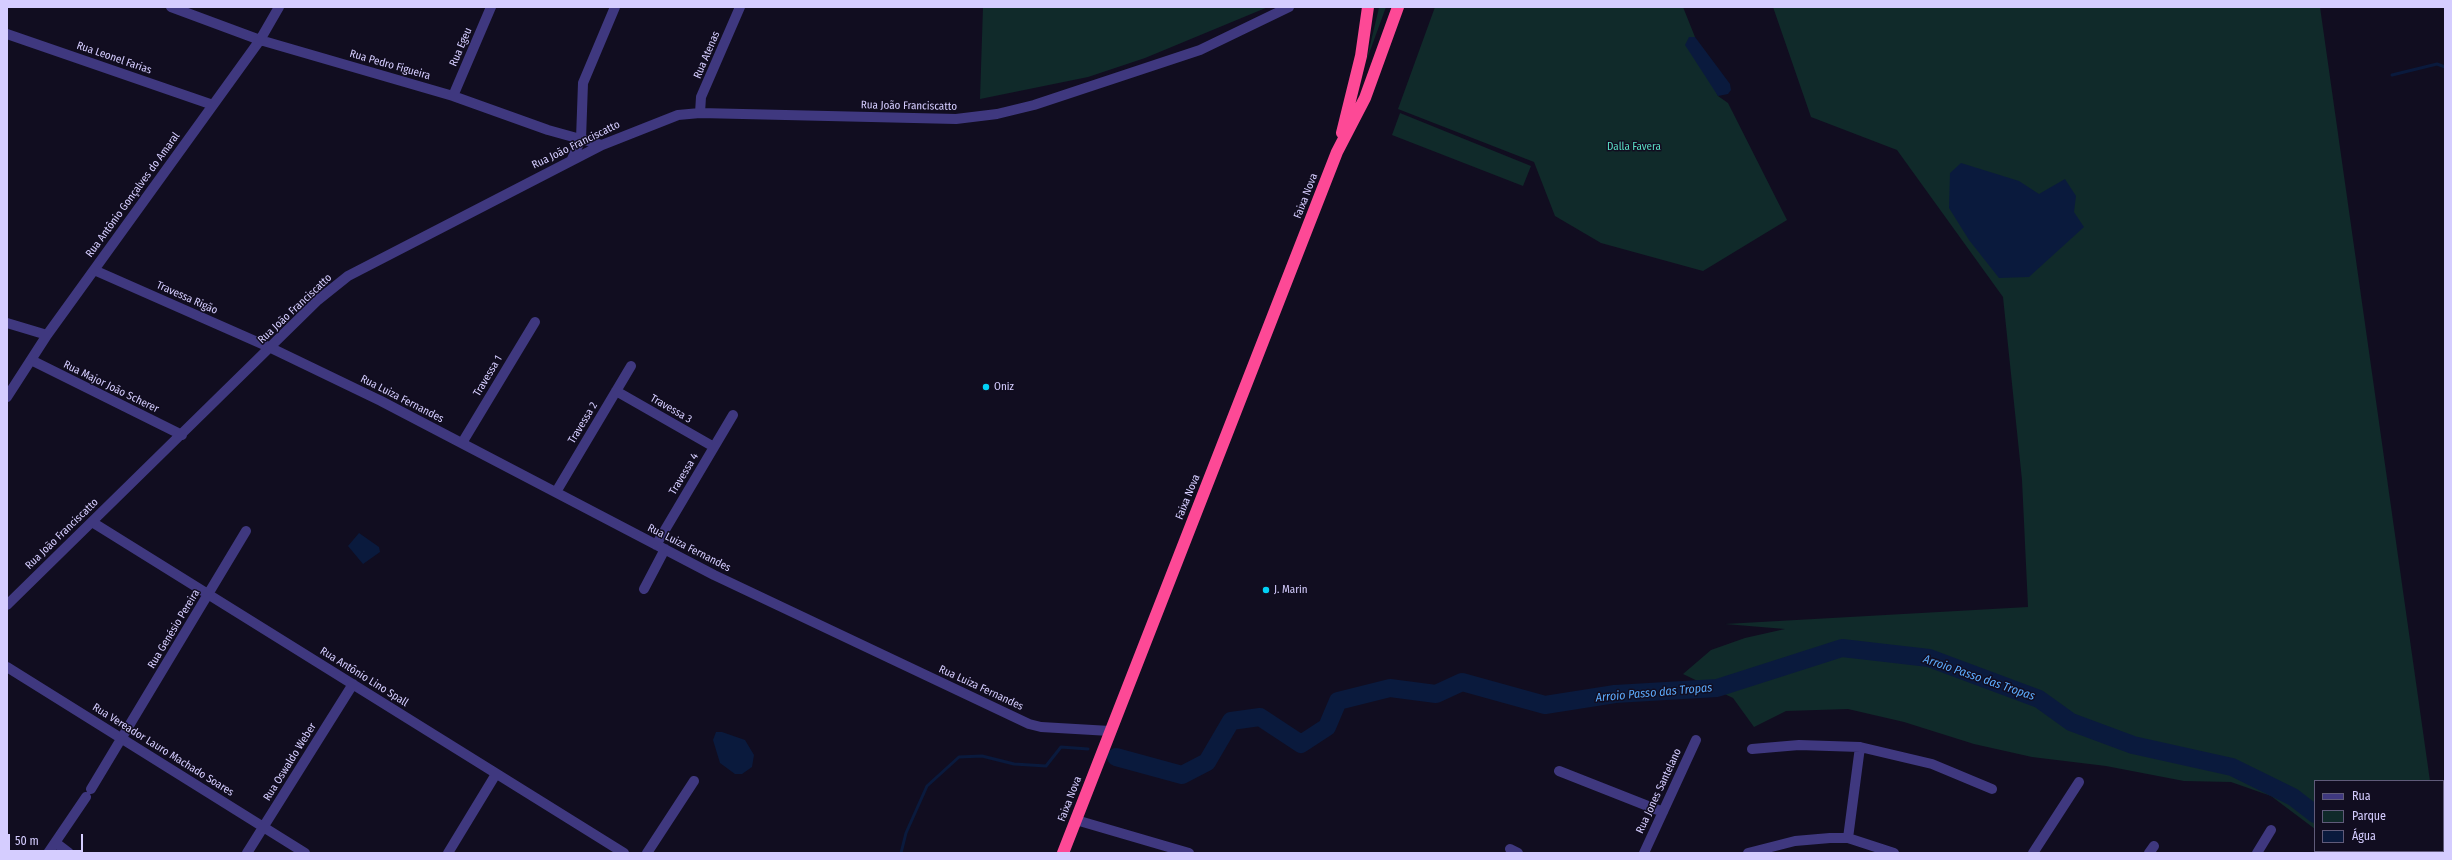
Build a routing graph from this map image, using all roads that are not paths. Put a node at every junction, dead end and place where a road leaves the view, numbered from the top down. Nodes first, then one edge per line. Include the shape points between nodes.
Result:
1 (171, 7) edge
2 (279, 7) edge
3 (491, 7) edge
4 (615, 7) edge
5 (740, 7) edge
6 (1289, 7) edge
7 (1360, 7) edge
8 (1368, 7) edge
9 (1398, 7) edge
10 (1364, 30) junction
11 (7, 34) edge
12 (260, 40) junction
13 (452, 96) junction
14 (213, 105) junction
15 (700, 113) junction
16 (581, 139) junction
17 (602, 145) junction
18 (1337, 152) junction
19 (572, 159) junction
20 (94, 270) junction
21 (534, 322) dead end
22 (7, 323) edge
23 (47, 335) junction
24 (271, 348) junction
25 (31, 360) junction
26 (631, 366) dead end
27 (616, 392) junction
28 (7, 398) edge
29 (733, 415) dead end
30 (182, 435) junction
31 (462, 443) junction
32 (714, 447) junction
33 (556, 492) junction
34 (92, 522) junction
35 (246, 531) dead end
36 (661, 547) junction
37 (644, 589) dead end
38 (209, 594) junction
39 (7, 605) edge
40 (7, 666) edge
41 (353, 684) junction
42 (1110, 731) junction
43 (122, 739) junction
44 (1696, 740) dead end
45 (1860, 747) junction
46 (1752, 749) dead end
47 (1559, 771) dead end
48 (496, 774) junction
49 (694, 781) dead end
50 (2079, 782) dead end
51 (1992, 789) dead end
52 (1663, 812) junction
53 (1076, 820) junction
54 (264, 827) junction
55 (2271, 830) dead end
56 (1848, 838) junction
57 (56, 843) junction
58 (48, 853) edge
59 (68, 853) edge
60 (247, 853) edge
61 (305, 853) edge
62 (448, 853) edge
63 (624, 853) edge
64 (647, 853) edge
65 (1063, 853) edge
66 (1189, 853) edge
67 (1644, 853) edge
68 (1748, 853) edge
69 (1894, 853) edge
70 (2033, 853) edge
71 (2257, 853) edge

1 - 12 street, Rua Pedro Figueira
2 - 12 street, Rua Antônio Gonçalves do Amaral
3 - 13 street, Rua Egeu
4 - 16 street via 583,83
5 - 15 street, Rua Atenas via 701,97
6 - 15 street, Rua João Franciscatto via 1200,50 997,114 956,119
7 - 10 highway
8 - 10 highway, Faixa Nova
9 - 18 highway, Faixa Nova via 1365,98
10 - 18 highway, Faixa Nova via 1361,56
11 - 14 street, Rua Leonel Farias
12 - 13 street, Rua Pedro Figueira
12 - 14 street, Rua Antônio Gonçalves do Amaral
13 - 16 street, Rua Pedro Figueira
14 - 20 street, Rua Antônio Gonçalves do Amaral
15 - 17 street, Rua João Franciscatto via 671,118
16 - 17 street, Rua Pedro Figueira
16 - 19 street
17 - 19 street, Rua João Franciscatto
18 - 42 highway, Faixa Nova
19 - 24 street, Rua João Franciscatto via 348,276 318,300
20 - 23 street, Rua Antônio Gonçalves do Amaral
20 - 24 street, Travessa Rigão
21 - 31 street, Travessa 1
22 - 23 street
23 - 25 street, Rua Antônio Gonçalves do Amaral
24 - 30 street, Rua João Franciscatto
24 - 31 street, Rua Luiza Fernandes
25 - 28 street, Rua Antônio Gonçalves do Amaral
25 - 30 street, Rua Major João Scherer
26 - 27 street, Travessa 2
27 - 32 street, Travessa 3
27 - 33 street, Travessa 2
29 - 32 street, Travessa 4
30 - 34 street, Rua João Franciscatto
31 - 33 street, Rua Luiza Fernandes
32 - 36 street, Travessa 4
33 - 36 street, Rua Luiza Fernandes
34 - 38 street, Rua Antônio Lino Spall
34 - 39 street, Rua João Franciscatto
35 - 38 street, Rua Genésio Pereira
36 - 37 street, Travessa 4
36 - 42 street, Rua Luiza Fernandes via 714,575 1028,724
38 - 41 street, Rua Antônio Lino Spall
38 - 43 street, Rua Genésio Pereira
40 - 43 street, Rua Vereador Lauro Machado Soares
41 - 48 street, Rua Antônio Lino Spall
41 - 54 street, Rua Oswaldo Weber
42 - 53 highway, Faixa Nova
43 - 54 street, Rua Vereador Lauro Machado Soares
43 - 57 street, Rua Genésio Pereira
44 - 52 street, Rua Jones Santelano
45 - 46 street via 1799,745
45 - 51 street via 1932,764
45 - 56 street
47 - 52 street
48 - 62 street
48 - 63 street, Rua Antônio Lino Spall
49 - 64 street
50 - 70 street
52 - 67 street, Rua Jones Santelano
53 - 65 highway, Faixa Nova
53 - 66 street
54 - 60 street, Rua Oswaldo Weber
54 - 61 street, Rua Vereador Lauro Machado Soares
55 - 71 street
56 - 68 street via 1795,841
56 - 69 street
57 - 58 street, Rua Genésio Pereira
57 - 59 street

